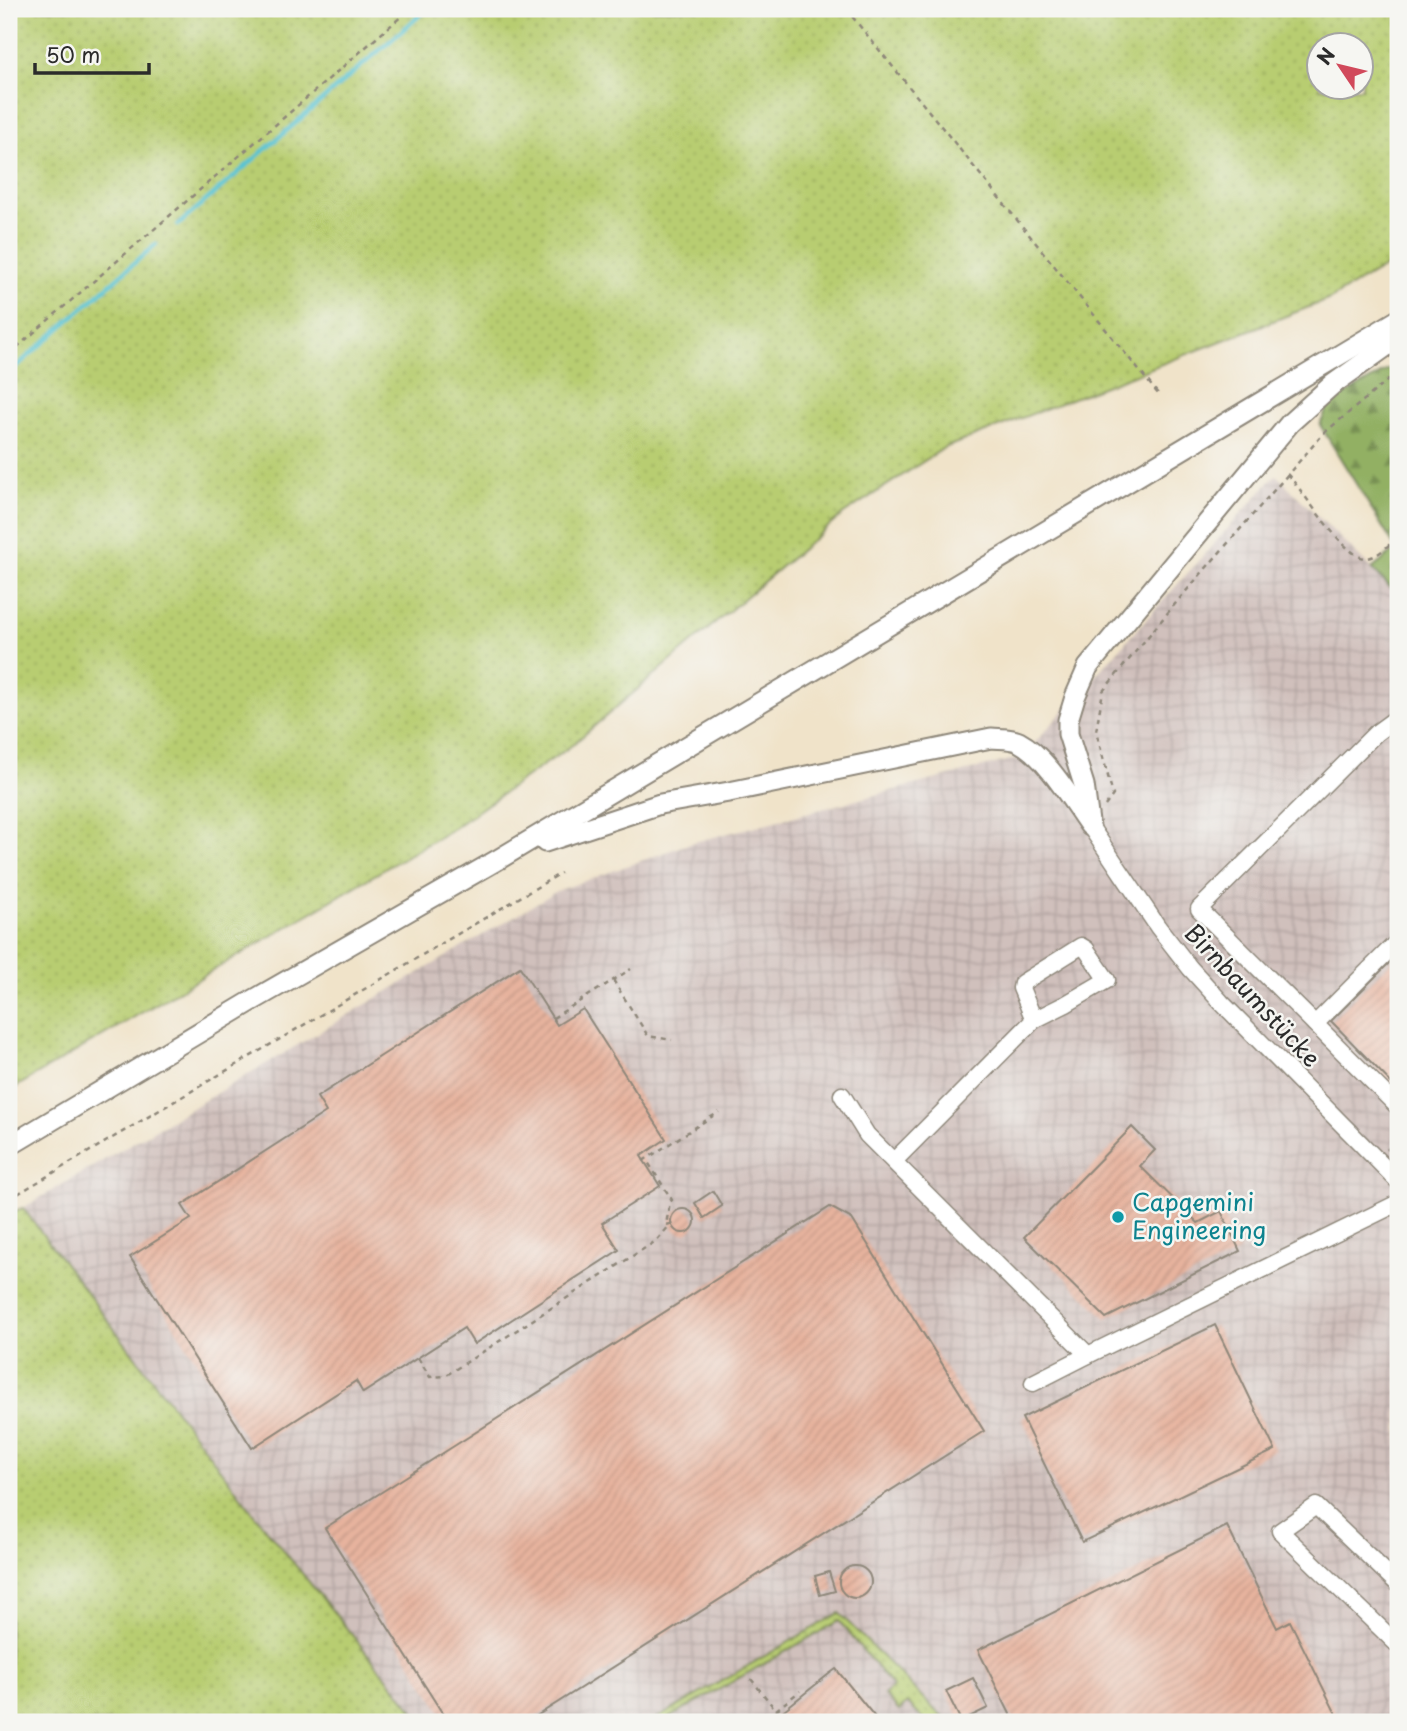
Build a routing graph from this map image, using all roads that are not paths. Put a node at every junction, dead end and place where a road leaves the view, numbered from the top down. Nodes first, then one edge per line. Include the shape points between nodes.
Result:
1 (1398, 320) edge
2 (1398, 338) edge
3 (1398, 717) edge
4 (1090, 826) junction
5 (499, 859) junction
6 (1398, 941) edge
7 (1034, 1020) junction
8 (1315, 1024) junction
9 (842, 1095) dead end
10 (1398, 1107) edge
11 (9, 1146) edge
12 (895, 1160) junction
13 (1398, 1181) edge
14 (1398, 1203) edge
15 (1088, 1355) junction
16 (1032, 1382) dead end
17 (1398, 1584) edge
18 (1398, 1645) edge

1 - 5 main road
2 - 4 main road via 1332,385 1290,423 1088,667 1068,720 1068,734 1084,785
3 - 8 street via 1376,733 1199,909
4 - 5 main road via 1035,755 1017,741 992,738 660,804
4 - 13 street, Birnbaumstücke via 1190,968
5 - 11 main road
6 - 8 street
7 - 7 street via 1107,980 1086,948 1081,946 1022,983
7 - 12 street
8 - 10 street
9 - 12 street via 867,1135
12 - 15 street
14 - 15 street
15 - 16 street
17 - 18 street via 1316,1506 1280,1531

